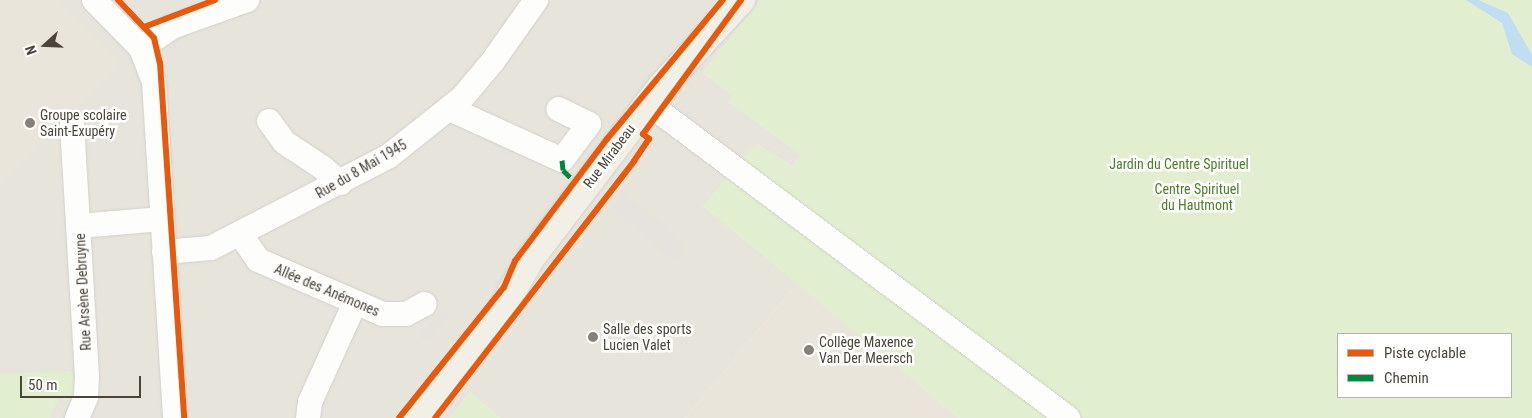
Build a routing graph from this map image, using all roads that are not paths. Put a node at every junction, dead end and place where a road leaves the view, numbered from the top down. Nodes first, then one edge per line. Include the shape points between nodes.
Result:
1 (94, 0) edge
2 (247, 0) edge
3 (536, 0) edge
4 (738, 3) edge
5 (141, 48) junction
6 (654, 108) junction
7 (450, 109) junction
8 (558, 109) dead end
9 (269, 121) dead end
10 (72, 124) dead end
11 (340, 183) junction
12 (162, 219) junction
13 (79, 226) junction
14 (240, 234) junction
15 (164, 252) junction
16 (354, 303) junction
17 (425, 304) dead end
18 (77, 418) edge
19 (175, 418) edge
20 (308, 418) edge
21 (418, 418) edge
22 (1068, 418) edge

1 - 5 street
2 - 5 street via 172,27
3 - 7 street, Rue du 8 Mai 1945 via 493,62
4 - 6 main road, Rue Mirabeau
5 - 12 street via 154,82
6 - 21 main road, Rue Mirabeau via 532,256 497,317
6 - 22 street
7 - 8 street via 562,160 589,124
7 - 11 street, Rue du 8 Mai 1945 via 389,156
9 - 11 street via 284,142
10 - 13 street, Rue Arsène Debruyne
11 - 14 street, Rue du 8 Mai 1945
12 - 13 street, Rue Arsène Debruyne
12 - 15 street
13 - 18 street, Rue Arsène Debruyne via 87,388
14 - 15 street, Rue du 8 Mai 1945 via 203,250
14 - 16 street, Allée des Anémones via 258,260
15 - 19 street
16 - 17 street, Allée des Anémones via 382,314 398,316
16 - 20 street via 310,402

